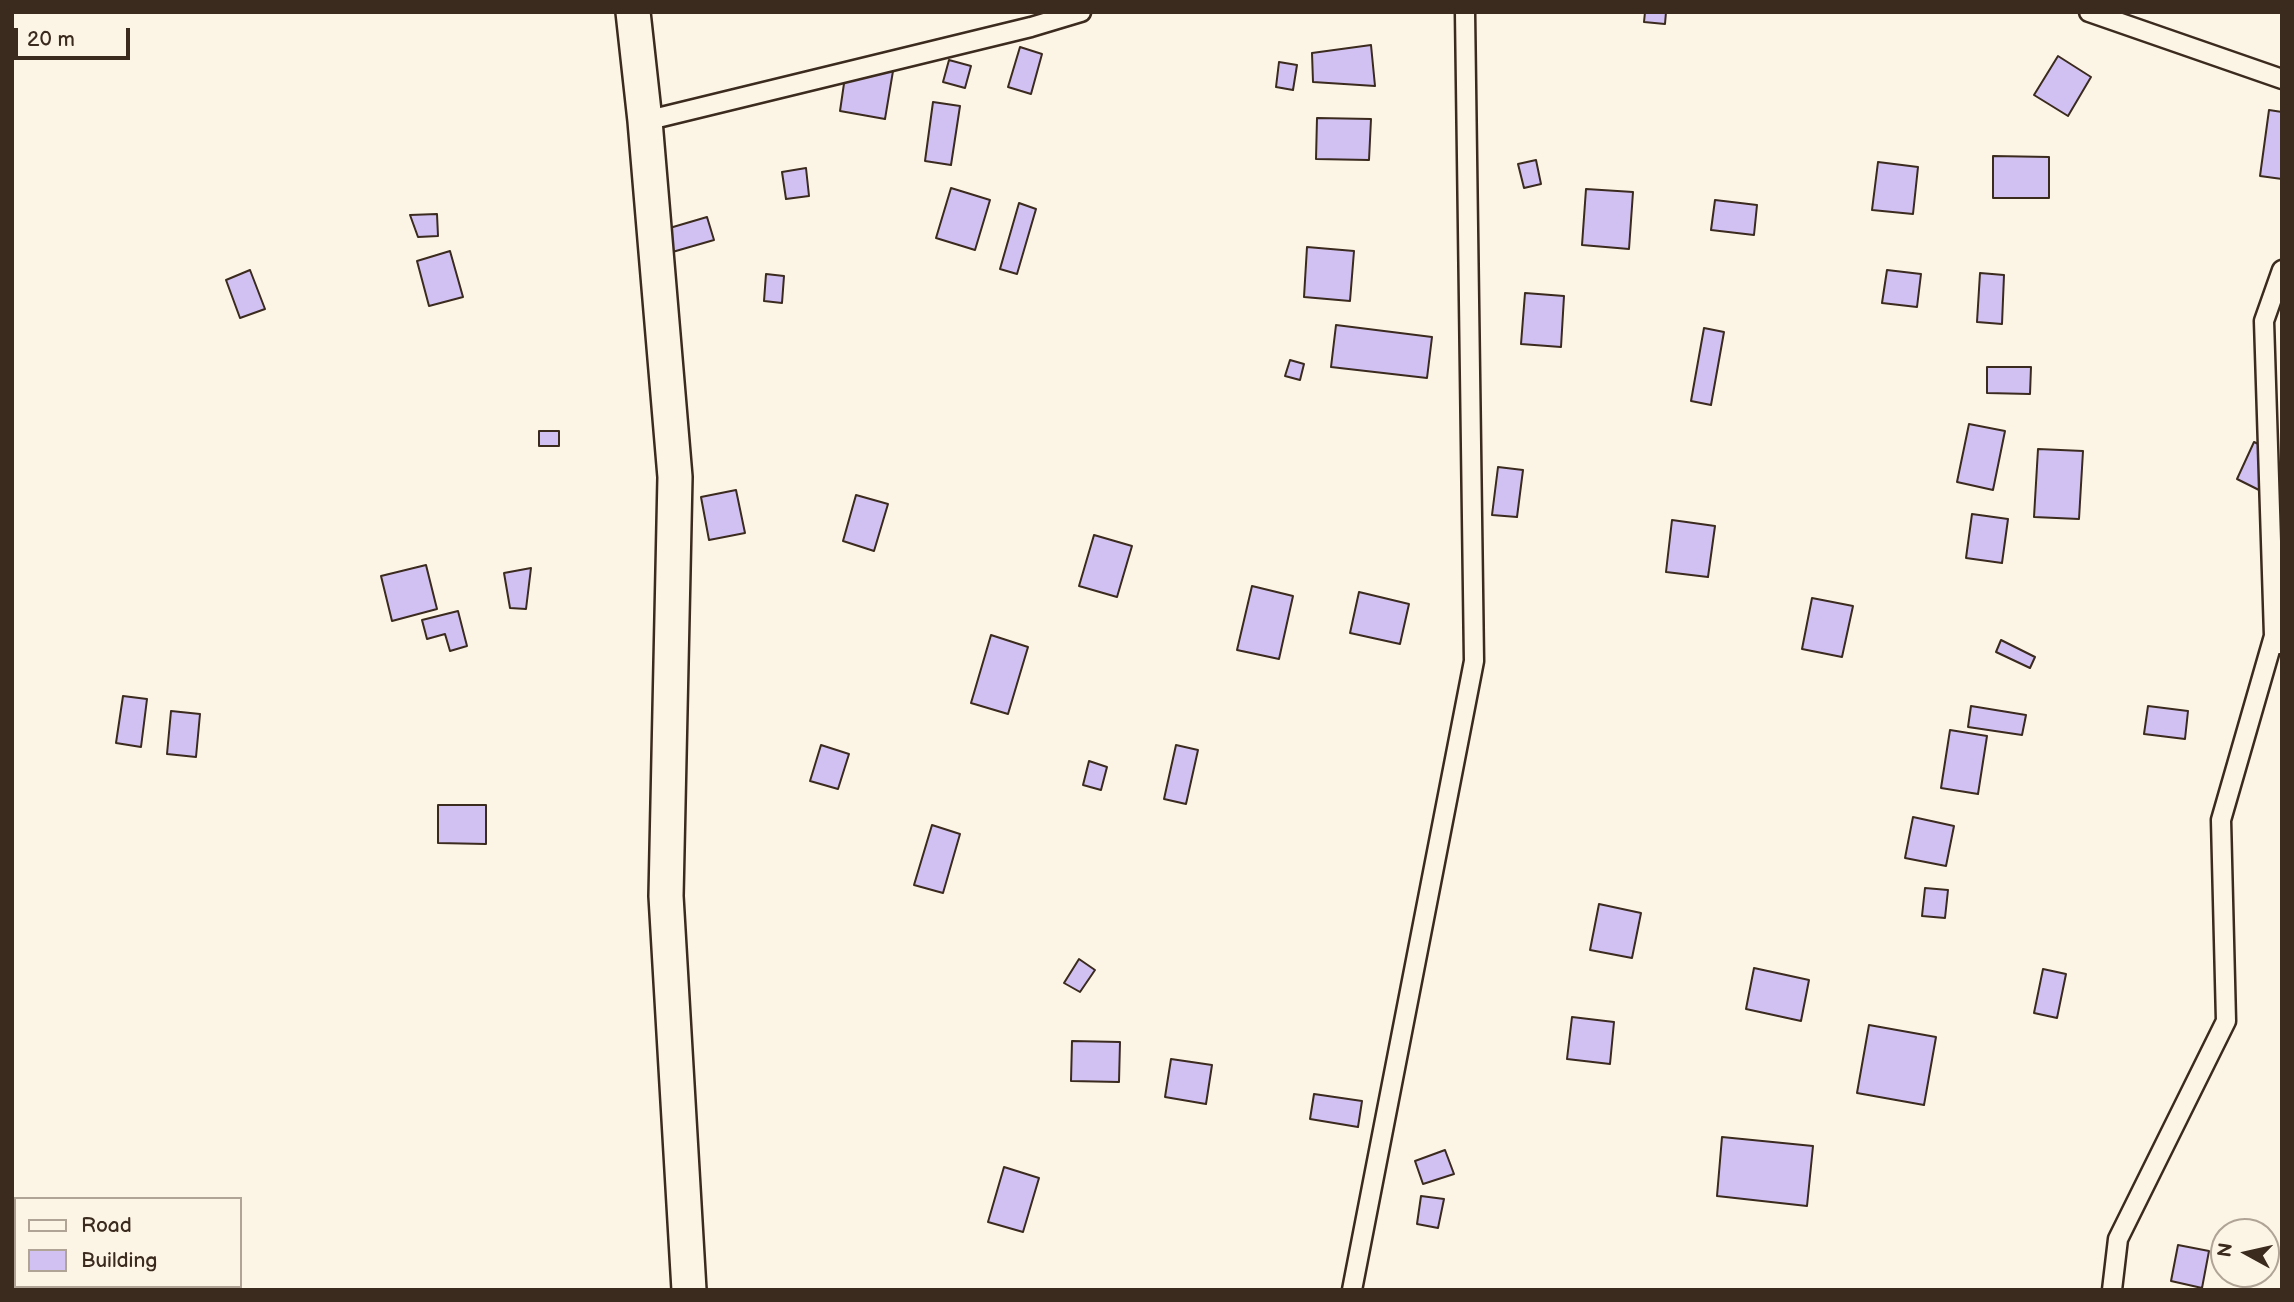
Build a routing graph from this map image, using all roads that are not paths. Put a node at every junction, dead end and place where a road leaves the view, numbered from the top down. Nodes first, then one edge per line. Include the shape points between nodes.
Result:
1 (633, 12) edge
2 (1082, 12) edge
3 (1465, 12) edge
4 (2090, 12) edge
5 (1033, 20) edge
6 (2282, 79) edge
7 (645, 121) junction
8 (2282, 270) edge
9 (2278, 641) edge
10 (689, 1290) edge
11 (1352, 1290) edge
12 (2112, 1290) edge

1 - 7 street
2 - 5 lane
3 - 11 lane via 1474,661
4 - 6 lane
5 - 7 lane
7 - 10 street via 675,477 666,896
8 - 9 lane via 2264,321
9 - 12 lane via 2221,820 2226,1021 2118,1239

